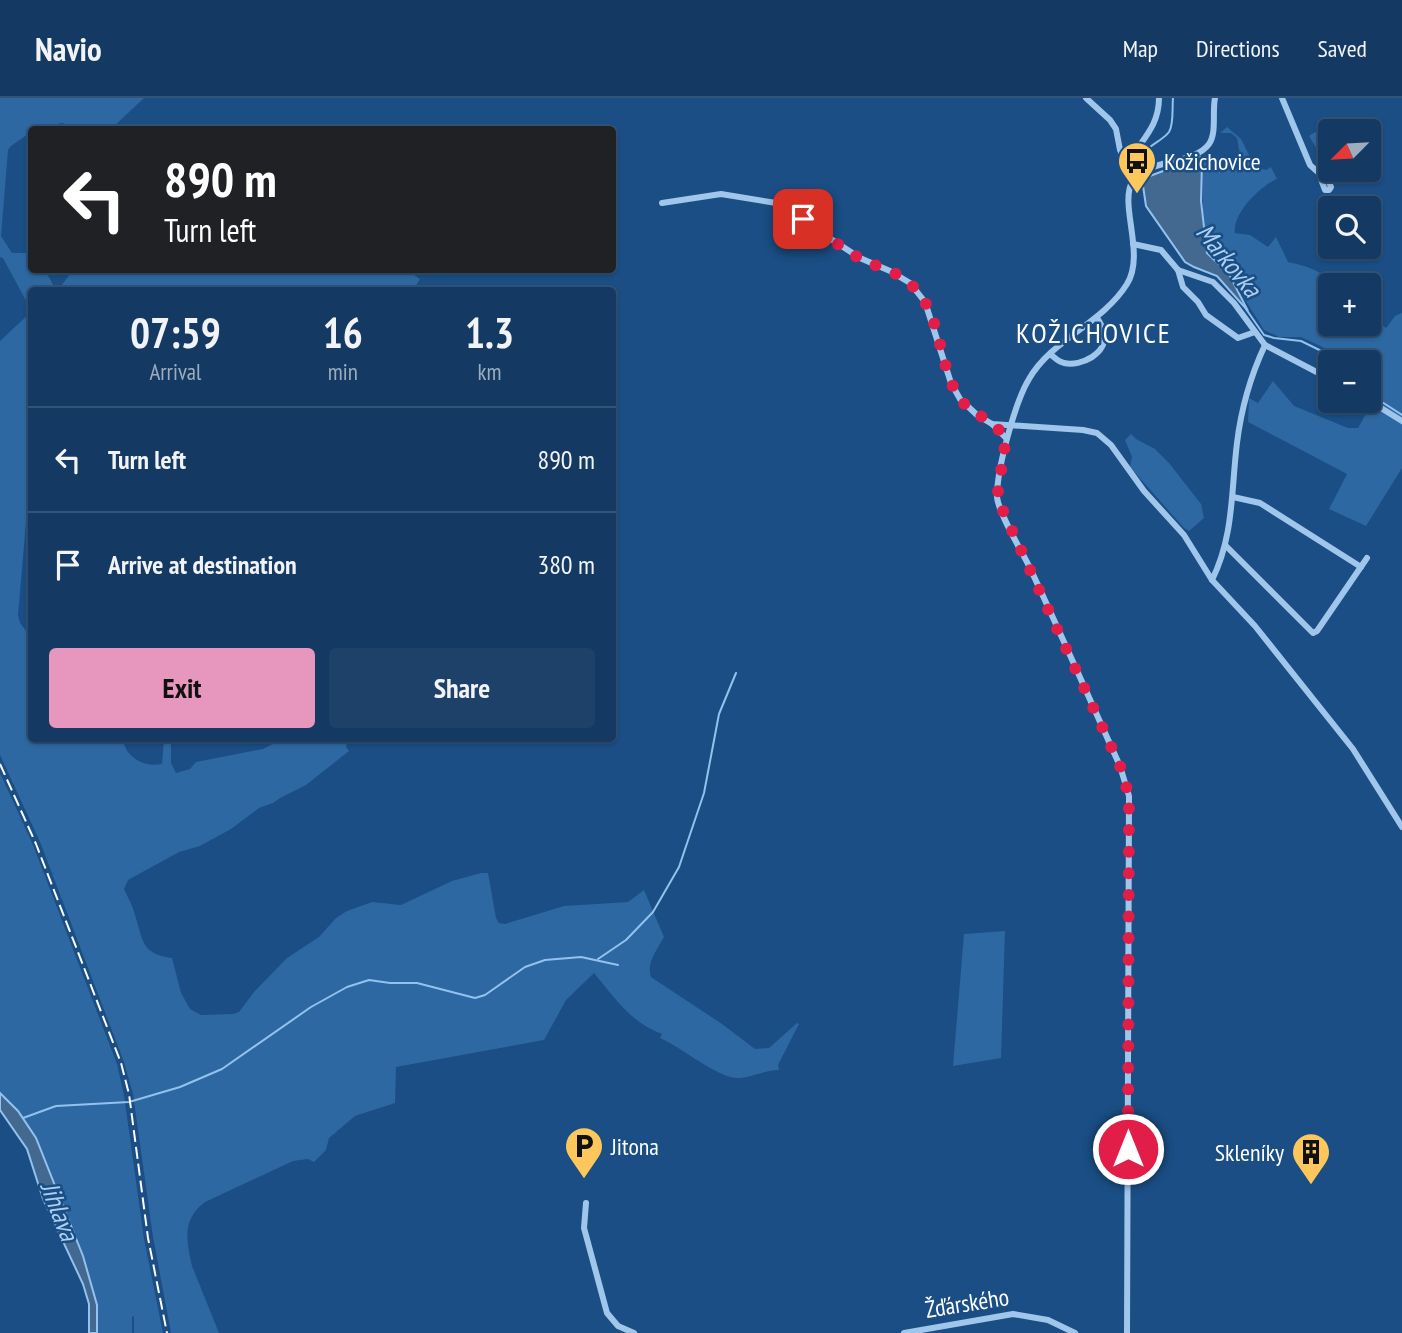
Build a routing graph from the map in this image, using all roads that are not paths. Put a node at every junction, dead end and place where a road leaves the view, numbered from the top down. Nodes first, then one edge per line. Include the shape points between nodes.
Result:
1 (1086, 98) edge
2 (1159, 98) edge
3 (1215, 98) edge
4 (1282, 98) edge
5 (1128, 163) junction
6 (1318, 173) edge
7 (1134, 179) junction
8 (662, 204) dead end
9 (1133, 244) junction
10 (1178, 270) junction
11 (1097, 318) junction
12 (1255, 332) junction
13 (1265, 345) junction
14 (1050, 354) junction
15 (1318, 373) edge
16 (1381, 408) edge
17 (1402, 421) edge
18 (992, 424) junction
19 (1012, 426) junction
20 (1006, 438) junction
21 (1233, 497) junction
22 (1226, 546) junction
23 (1367, 558) dead end
24 (1361, 567) junction
25 (1212, 580) junction
26 (1402, 827) edge
27 (586, 1203) dead end
28 (634, 1333) edge
29 (904, 1333) edge
30 (1075, 1333) edge
31 (1127, 1333) edge

1 - 5 street via 1110,120
2 - 5 street via 1155,125
3 - 7 street via 1209,144
4 - 6 street via 1307,159
5 - 7 street
7 - 9 street via 1130,195
8 - 18 street via 721,194 776,203 860,258 910,283 925,302 960,399
9 - 10 street via 1161,250
9 - 11 street via 1135,264 1129,281
10 - 12 street via 1213,282
10 - 12 street via 1184,287 1211,320 1238,338
11 - 14 street
11 - 14 street via 1105,335 1100,351 1072,363
12 - 13 street
13 - 15 street
13 - 21 street via 1237,440
14 - 19 street via 1028,381
16 - 17 street
18 - 19 street
18 - 20 street
19 - 20 street
19 - 25 street via 1097,433 1184,535
20 - 31 street via 997,498 1120,766 1129,796
21 - 22 street
21 - 24 street via 1260,503
22 - 24 street via 1313,633
22 - 25 street
23 - 24 street
25 - 26 street via 1345,738
27 - 28 street via 584,1228 607,1313 618,1326
29 - 30 street, Žďárského via 1013,1314 1048,1320

